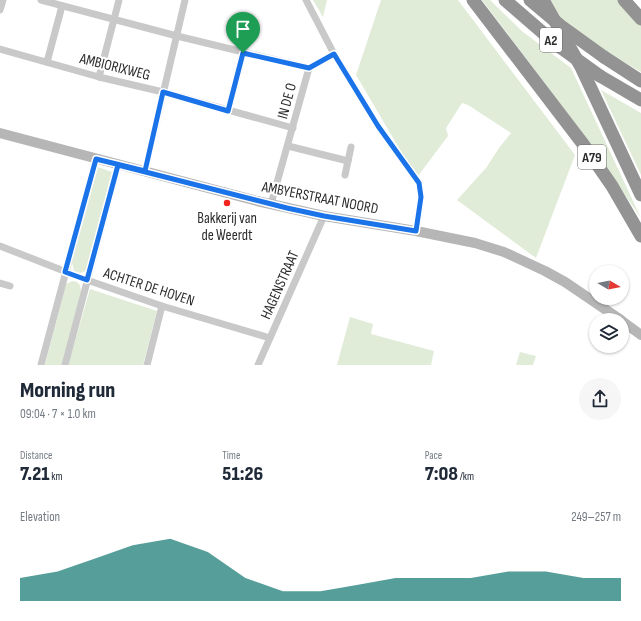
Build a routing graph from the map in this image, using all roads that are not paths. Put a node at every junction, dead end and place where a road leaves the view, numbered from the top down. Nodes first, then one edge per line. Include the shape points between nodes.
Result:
1 (3, 0) edge
2 (41, 0) edge
3 (118, 0) edge
4 (185, 0) edge
5 (306, 0) edge
6 (473, 0) edge
7 (505, 0) edge
8 (530, 0) edge
9 (536, 0) edge
10 (543, 0) edge
11 (624, 0) edge
12 (55, 2) edge
13 (62, 6) junction
14 (0, 10) edge
15 (114, 19) junction
16 (641, 19) edge
17 (177, 36) junction
18 (0, 49) edge
19 (243, 53) junction
20 (334, 54) junction
21 (47, 62) junction
22 (309, 68) junction
23 (99, 77) junction
24 (641, 81) edge
25 (588, 84) junction
26 (163, 92) junction
27 (641, 100) edge
28 (228, 111) junction
29 (293, 128) junction
30 (0, 133) edge
31 (288, 146) junction
32 (351, 147) dead end
33 (96, 159) junction
34 (348, 161) junction
35 (118, 165) junction
36 (145, 171) junction
37 (345, 175) dead end
38 (641, 195) edge
39 (271, 204) junction
40 (324, 216) junction
41 (416, 231) junction
42 (641, 236) edge
43 (0, 246) edge
44 (65, 272) junction
45 (87, 280) junction
46 (0, 283) edge
47 (10, 286) dead end
48 (162, 306) junction
49 (612, 313) edge
50 (629, 326) edge
51 (641, 335) edge
52 (270, 338) junction
53 (41, 365) edge
54 (65, 365) edge
55 (147, 365) edge
56 (258, 365) edge

1 - 14 street
2 - 12 street
3 - 15 street
4 - 17 street
5 - 20 street
6 - 42 highway, A79 via 583,144 612,186
7 - 27 highway, A2, bridge via 557,45 600,76
8 - 24 highway, A2, bridge via 561,26
9 - 25 highway, A79
10 - 25 highway, A79
11 - 16 highway
12 - 13 street
13 - 15 street
13 - 21 street
15 - 17 street
15 - 23 street
17 - 19 street
17 - 26 street
18 - 21 street, AMBIORIXWEG
19 - 22 street
19 - 28 street
20 - 22 street, IN DE O
20 - 41 street via 378,126 419,183 421,197
21 - 23 street, AMBIORIXWEG
22 - 29 street, IN DE O
23 - 26 street, AMBIORIXWEG
25 - 38 highway, A79
26 - 28 street, AMBIORIXWEG
26 - 36 street
28 - 29 street, AMBIORIXWEG
29 - 31 street, IN DE O
30 - 33 street, AMBYERSTRAAT NOORD
31 - 34 street
31 - 39 street, IN DE O
32 - 34 street
33 - 35 street, AMBYERSTRAAT NOORD
33 - 44 street
34 - 37 street
35 - 36 street, AMBYERSTRAAT NOORD
35 - 45 street
36 - 39 street, AMBYERSTRAAT NOORD
39 - 40 street, AMBYERSTRAAT NOORD
40 - 41 street, AMBYERSTRAAT NOORD
40 - 52 street, HAGENSTRAAT
41 - 49 street, AMBYERSTRAAT NOORD via 470,241 513,256 565,282
43 - 44 street, ACHTER DE HOVEN
44 - 45 street, ACHTER DE HOVEN
44 - 53 street
45 - 48 street, ACHTER DE HOVEN
45 - 54 street
46 - 47 street
48 - 52 street, ACHTER DE HOVEN
48 - 55 street
50 - 51 street, AMBYERSTRAAT NOORD
52 - 56 street, HAGENSTRAAT

